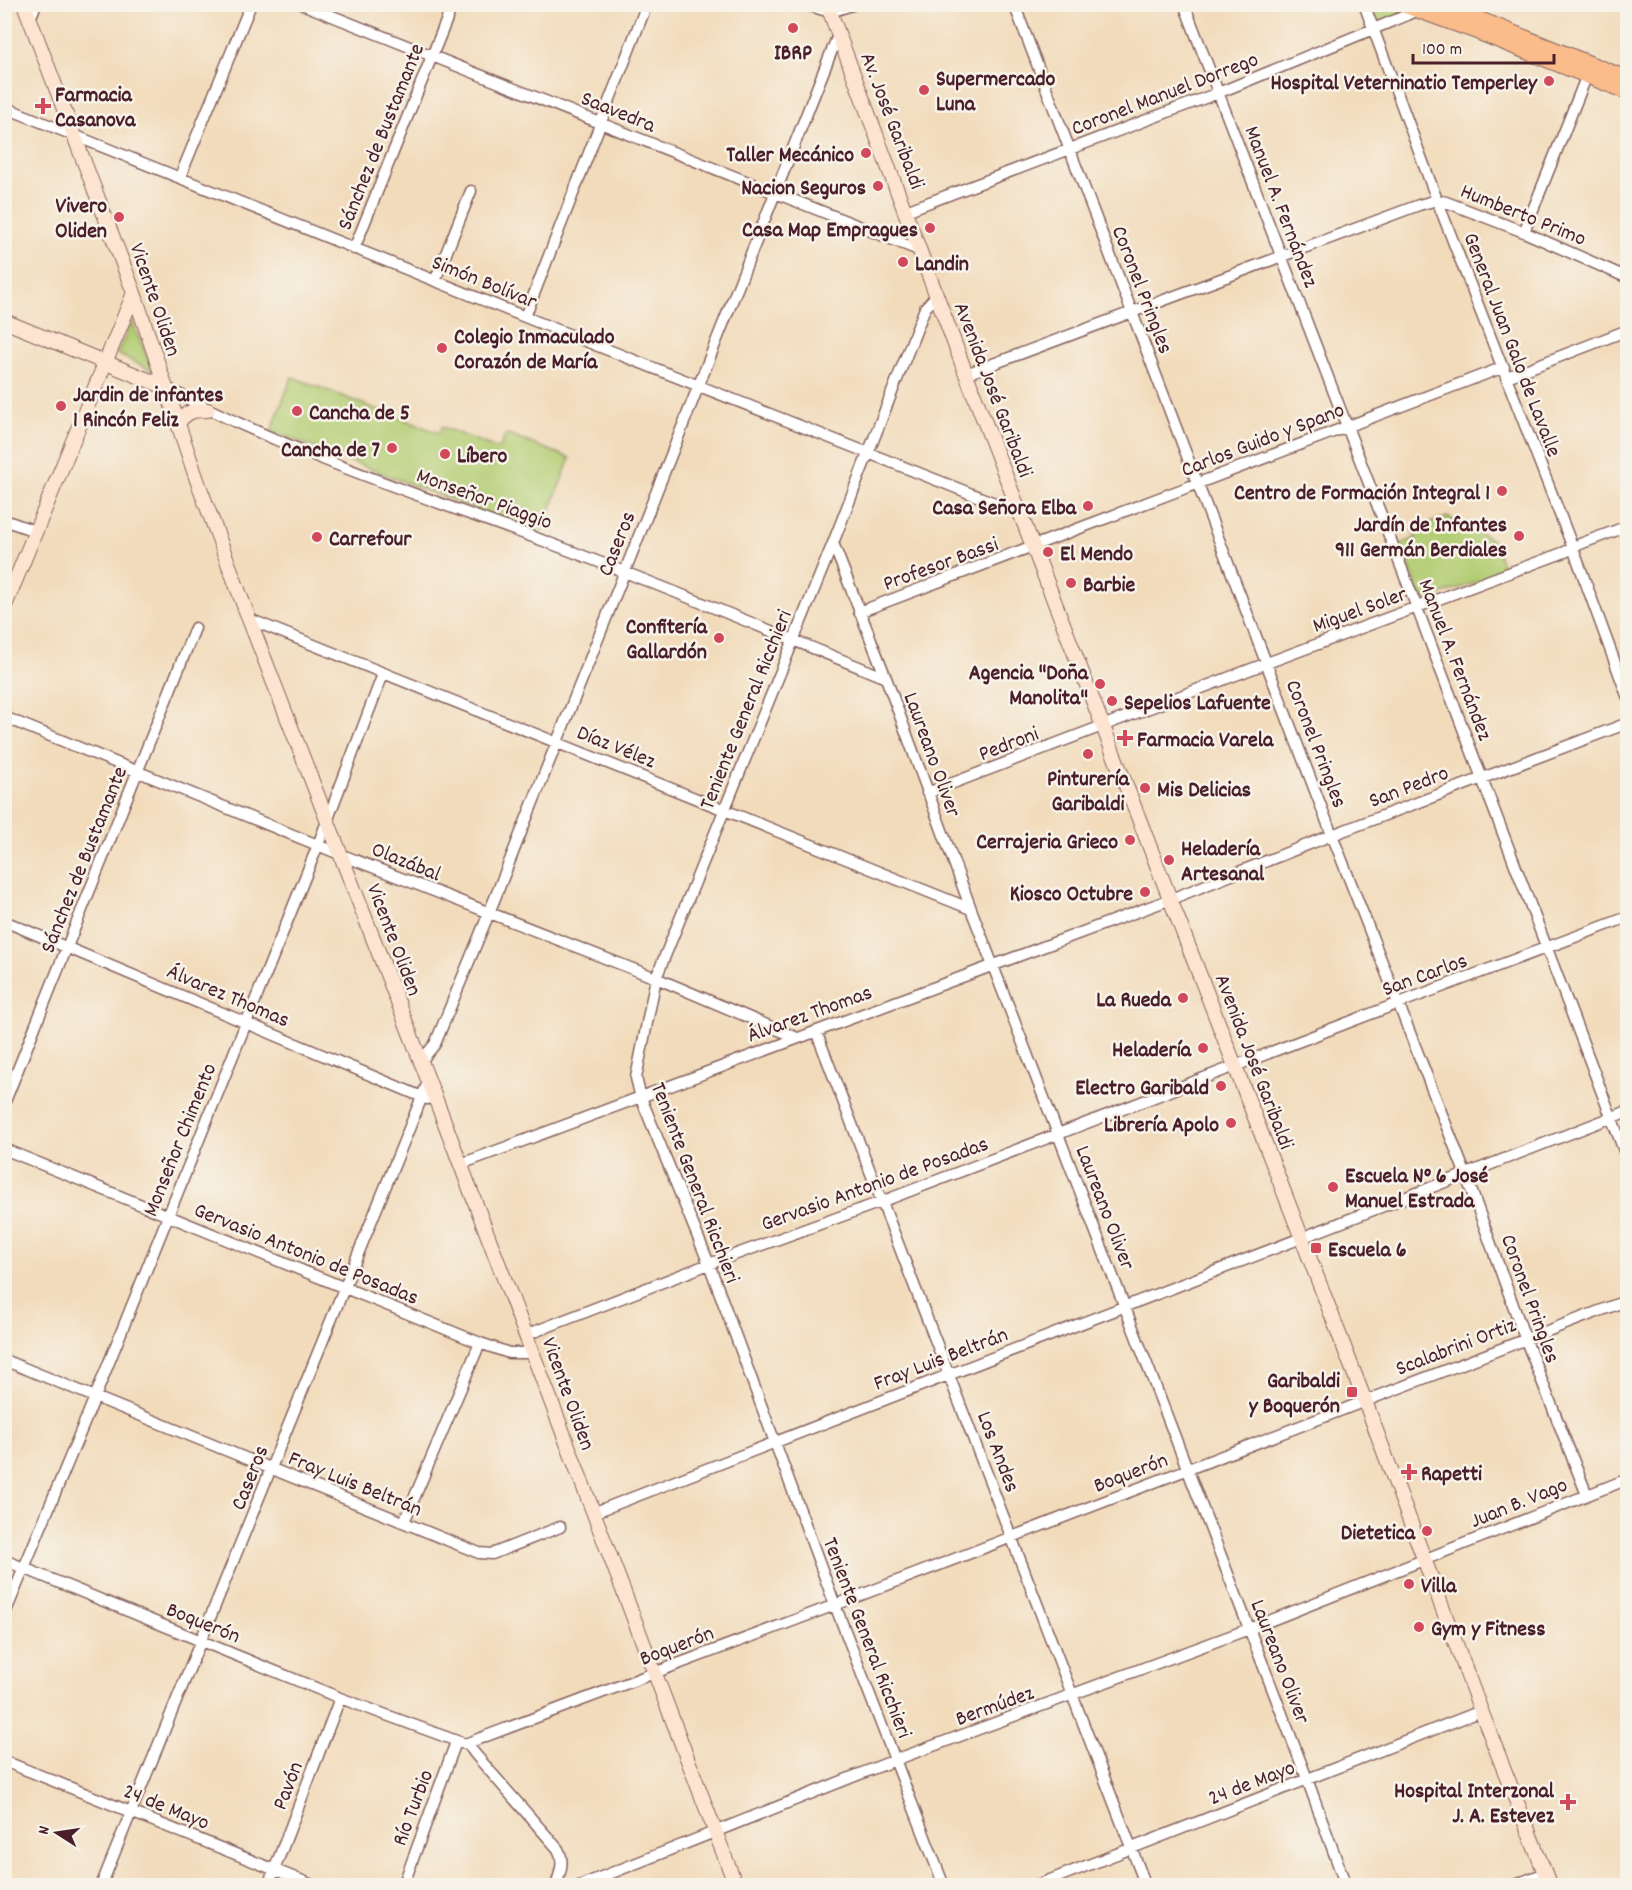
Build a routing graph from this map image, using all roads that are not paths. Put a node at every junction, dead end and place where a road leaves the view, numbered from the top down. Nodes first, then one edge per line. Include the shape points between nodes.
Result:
1 (24, 4) edge
2 (36, 4) edge
3 (251, 4) edge
4 (302, 4) edge
5 (453, 4) edge
6 (647, 4) edge
7 (804, 4) edge
8 (855, 4) edge
9 (1014, 4) edge
10 (1184, 4) edge
11 (1364, 4) edge
12 (1401, 4) edge
13 (1441, 4) edge
14 (828, 8) edge
15 (1427, 8) edge
16 (30, 20) junction
17 (1373, 30) junction
18 (838, 35) junction
19 (432, 57) junction
20 (1587, 75) junction
21 (1628, 79) edge
22 (1628, 92) edge
23 (1218, 93) junction
24 (4, 107) edge
25 (601, 123) junction
26 (75, 135) junction
27 (1070, 150) junction
28 (180, 177) junction
29 (471, 191) dead end
30 (774, 195) junction
31 (1437, 200) junction
32 (906, 211) junction
33 (1524, 232) junction
34 (354, 249) junction
35 (921, 252) junction
36 (1281, 255) junction
37 (1628, 278) edge
38 (435, 281) junction
39 (134, 293) junction
40 (937, 295) junction
41 (1132, 311) junction
42 (525, 317) junction
43 (4, 321) edge
44 (1628, 330) edge
45 (105, 362) junction
46 (1505, 372) junction
47 (966, 375) junction
48 (699, 386) junction
49 (165, 387) junction
50 (208, 410) junction
51 (178, 423) junction
52 (1347, 426) junction
53 (869, 452) junction
54 (1198, 484) junction
55 (1019, 509) junction
56 (4, 520) edge
57 (1628, 526) edge
58 (35, 531) junction
59 (832, 543) junction
60 (1035, 548) junction
61 (1573, 548) junction
62 (625, 572) junction
63 (4, 608) edge
64 (1417, 608) junction
65 (859, 612) junction
66 (249, 619) junction
67 (195, 628) dead end
68 (792, 640) junction
69 (1267, 663) junction
70 (383, 674) junction
71 (886, 678) junction
72 (1628, 698) edge
73 (4, 717) edge
74 (1628, 723) edge
75 (1103, 727) junction
76 (557, 742) junction
77 (137, 772) junction
78 (1481, 778) junction
79 (927, 793) junction
80 (725, 810) junction
81 (328, 819) junction
82 (1332, 835) junction
83 (318, 845) junction
84 (342, 855) junction
85 (1171, 899) junction
86 (971, 909) junction
87 (489, 913) junction
88 (1628, 917) edge
89 (4, 921) edge
90 (68, 948) junction
91 (1547, 948) junction
92 (992, 964) junction
93 (656, 978) junction
94 (1398, 1003) junction
95 (245, 1022) junction
96 (816, 1031) junction
97 (795, 1038) junction
98 (421, 1061) junction
99 (1235, 1066) junction
100 (428, 1082) junction
101 (423, 1098) junction
102 (641, 1098) junction
103 (4, 1104) edge
104 (438, 1104) junction
105 (1628, 1111) edge
106 (1611, 1117) junction
107 (1057, 1134) junction
108 (4, 1149) edge
109 (1628, 1161) edge
110 (461, 1164) junction
111 (1465, 1173) junction
112 (881, 1202) junction
113 (168, 1216) junction
114 (1301, 1238) junction
115 (709, 1264) junction
116 (345, 1289) junction
117 (1628, 1300) edge
118 (1125, 1306) junction
119 (526, 1335) junction
120 (1525, 1338) junction
121 (480, 1343) junction
122 (531, 1353) junction
123 (4, 1360) edge
124 (949, 1374) junction
125 (95, 1397) junction
126 (1365, 1401) junction
127 (775, 1442) junction
128 (272, 1469) junction
129 (1188, 1470) junction
130 (1628, 1479) edge
131 (1587, 1495) junction
132 (593, 1513) junction
133 (404, 1522) junction
134 (560, 1527) dead end
135 (1012, 1538) junction
136 (4, 1560) edge
137 (1424, 1560) junction
138 (24, 1568) junction
139 (835, 1605) junction
140 (4, 1616) edge
141 (1249, 1629) junction
142 (202, 1642) junction
143 (655, 1672) junction
144 (1072, 1696) junction
145 (339, 1698) junction
146 (1481, 1711) junction
147 (456, 1742) junction
148 (468, 1744) junction
149 (4, 1761) edge
150 (896, 1761) junction
151 (1308, 1781) junction
152 (130, 1813) junction
153 (715, 1830) junction
154 (1131, 1848) junction
155 (275, 1869) junction
156 (1548, 1879) edge
157 (101, 1886) edge
158 (268, 1886) edge
159 (315, 1886) edge
160 (403, 1886) edge
161 (556, 1886) edge
162 (579, 1886) edge
163 (736, 1886) edge
164 (944, 1886) edge
165 (1035, 1886) edge
166 (1146, 1886) edge
167 (1346, 1886) edge
168 (1512, 1886) edge

1 - 16 street, Vicente Oliden
2 - 16 street
3 - 28 street
4 - 19 street, Saavedra
5 - 19 street, Sánchez de Bustamante
6 - 25 street
7 - 14 street
8 - 14 street
9 - 27 street, Coronel Pringles
10 - 23 street, Manuel A. Fernández
11 - 17 street, General Juan Galo de Lavalle
12 - 15 main road
13 - 21 main road
14 - 18 street, Av. José Garibaldi
15 - 17 street, Coronel Manuel Dorrego
15 - 20 main road
16 - 26 street, Vicente Oliden
17 - 23 street, Coronel Manuel Dorrego
17 - 31 street, General Juan Galo de Lavalle
18 - 30 street, Caseros
18 - 32 street, Av. José Garibaldi
19 - 25 street, Saavedra
19 - 34 street, Sánchez de Bustamante
20 - 22 main road
20 - 33 street
23 - 27 street, Coronel Manuel Dorrego
23 - 36 street, Manuel A. Fernández
24 - 26 street, Simón Bolívar
25 - 30 street, Saavedra
25 - 42 street
26 - 28 street, Simón Bolívar
26 - 39 street, Vicente Oliden
27 - 32 street, Coronel Manuel Dorrego
27 - 41 street, Coronel Pringles
28 - 34 street, Simón Bolívar
29 - 38 street
30 - 35 street, Saavedra
30 - 48 street, Caseros
31 - 33 street, Humberto Primo
31 - 36 street
31 - 46 street, General Juan Galo de Lavalle
32 - 35 street, Av. José Garibaldi
33 - 37 street, Humberto Primo
34 - 38 street, Simón Bolívar
35 - 40 street, Avenida José Garibaldi
36 - 41 street
36 - 52 street, Manuel A. Fernández
38 - 42 street, Simón Bolívar
39 - 45 street
39 - 49 street, Vicente Oliden
40 - 47 street, Avenida José Garibaldi
40 - 53 street, Teniente General Ricchieri via 926,308
41 - 47 street
41 - 54 street, Coronel Pringles
42 - 48 street, Simón Bolívar
43 - 45 street, Monseñor Piaggio
44 - 46 street, Carlos Guido y Spano
45 - 49 street, Monseñor Piaggio
45 - 58 street
46 - 52 street, Carlos Guido y Spano
46 - 61 street, General Juan Galo de Lavalle
47 - 55 street, Avenida José Garibaldi
48 - 53 street, Simón Bolívar
48 - 62 street, Caseros
49 - 50 street, Monseñor Piaggio
49 - 51 street, Vicente Oliden
50 - 51 street via 184,414
50 - 62 street, Monseñor Piaggio via 403,489
51 - 66 street, Vicente Oliden
52 - 54 street, Carlos Guido y Spano
52 - 64 street, Manuel A. Fernández
53 - 55 street, Simón Bolívar via 997,504
53 - 59 street, Teniente General Ricchieri
54 - 60 street, Carlos Guido y Spano
54 - 69 street, Coronel Pringles
55 - 60 street, Avenida José Garibaldi
56 - 58 street
57 - 61 street, Miguel Soler
58 - 63 street
59 - 65 street, Laureano Oliver
59 - 68 street, Teniente General Ricchieri
60 - 65 street, Profesor Bassi
60 - 75 street, Avenida José Garibaldi
61 - 64 street, Miguel Soler
61 - 72 street, General Juan Galo de Lavalle
62 - 68 street, Monseñor Piaggio
62 - 76 street, Caseros
64 - 69 street, Miguel Soler
64 - 78 street, Manuel A. Fernández
65 - 71 street, Laureano Oliver
66 - 70 street, Díaz Vélez
66 - 81 street, Vicente Oliden
67 - 77 street, Sánchez de Bustamante
68 - 71 street, Monseñor Piaggio
68 - 80 street, Teniente General Ricchieri
69 - 75 street, Miguel Soler
69 - 82 street, Coronel Pringles
70 - 76 street, Díaz Vélez
70 - 81 street, Monseñor Chimento
71 - 79 street, Laureano Oliver
73 - 77 street, Olazábal
74 - 78 street, San Pedro
75 - 79 street, Pedroni
75 - 85 street, Avenida José Garibaldi
76 - 80 street, Díaz Vélez
76 - 87 street, Caseros
77 - 83 street, Olazábal
77 - 90 street, Sánchez de Bustamante
78 - 82 street, San Pedro
78 - 91 street, Manuel A. Fernández
79 - 86 street, Laureano Oliver
80 - 86 street, Díaz Vélez
80 - 93 street, Teniente General Ricchieri
81 - 83 street, Monseñor Chimento
81 - 84 street, Vicente Oliden
82 - 85 street, San Pedro
82 - 94 street, Coronel Pringles
83 - 84 street, Olazábal
83 - 95 street, Monseñor Chimento
84 - 87 street, Olazábal
84 - 98 street, Vicente Oliden
85 - 92 street, Álvarez Thomas
85 - 99 street, Avenida José Garibaldi
86 - 92 street, Laureano Oliver
87 - 93 street, Olazábal
87 - 98 street, Caseros via 435,1044
88 - 91 street, San Carlos
89 - 90 street, Álvarez Thomas
90 - 95 street, Álvarez Thomas
90 - 103 street, Sánchez de Bustamante
91 - 94 street, San Carlos
91 - 106 street, Manuel A. Fernández
92 - 96 street, Álvarez Thomas
92 - 107 street, Laureano Oliver
93 - 97 street, Olazábal
93 - 102 street, Teniente General Ricchieri via 636,1078
94 - 99 street, San Carlos
94 - 111 street, Coronel Pringles
95 - 101 street, Álvarez Thomas
95 - 113 street, Monseñor Chimento
96 - 97 street, Álvarez Thomas
96 - 112 street, Los Andes
97 - 102 street, Álvarez Thomas
98 - 100 street, Vicente Oliden
99 - 107 street, Gervasio Antonio de Posadas
99 - 114 street, Avenida José Garibaldi
100 - 101 street, Caseros
100 - 104 street, Vicente Oliden
101 - 104 street, Álvarez Thomas
101 - 116 street, Caseros
102 - 110 street, Álvarez Thomas
102 - 115 street, Teniente General Ricchieri
104 - 110 street, Vicente Oliden
105 - 106 street, Fray Luis Beltrán
106 - 109 street, Manuel A. Fernández
106 - 111 street, Fray Luis Beltrán
107 - 112 street, Gervasio Antonio de Posadas
107 - 118 street, Laureano Oliver
108 - 113 street, Gervasio Antonio de Posadas
110 - 119 street, Vicente Oliden
111 - 114 street, Fray Luis Beltrán
111 - 120 street, Coronel Pringles
112 - 115 street, Gervasio Antonio de Posadas
112 - 124 street, Los Andes
113 - 116 street, Gervasio Antonio de Posadas
113 - 125 street, Monseñor Chimento
114 - 118 street, Fray Luis Beltrán
114 - 126 street, Avenida José Garibaldi
115 - 119 street, Gervasio Antonio de Posadas
115 - 127 street, Teniente General Ricchieri
116 - 121 street, Gervasio Antonio de Posadas
116 - 128 street, Caseros
117 - 120 street, Scalabrini Ortiz
118 - 124 street, Fray Luis Beltrán
118 - 129 street, Laureano Oliver
119 - 122 street, Vicente Oliden
120 - 126 street, Scalabrini Ortiz
120 - 131 street, Coronel Pringles
121 - 122 street, Gervasio Antonio de Posadas via 509,1353
121 - 133 street
122 - 132 street, Vicente Oliden
123 - 125 street, Fray Luis Beltrán
124 - 127 street, Fray Luis Beltrán
124 - 135 street, Los Andes
125 - 128 street, Fray Luis Beltrán
125 - 138 street, Monseñor Chimento
126 - 129 street, Boquerón
126 - 137 street, Avenida José Garibaldi
127 - 132 street, Fray Luis Beltrán
127 - 139 street, Teniente General Ricchieri
128 - 133 street, Fray Luis Beltrán
128 - 142 street, Caseros
129 - 135 street, Boquerón
129 - 141 street, Laureano Oliver
130 - 131 street, Juan B. Vago
131 - 137 street, Juan B. Vago
132 - 143 street, Vicente Oliden
133 - 134 street, Fray Luis Beltrán via 485,1554
135 - 139 street, Boquerón
135 - 144 street, Los Andes
136 - 138 street, Boquerón
137 - 141 street, Bermúdez
137 - 146 street, Avenida José Garibaldi
138 - 140 street, Monseñor Chimento
138 - 142 street, Boquerón
139 - 143 street, Boquerón
139 - 150 street, Teniente General Ricchieri
141 - 144 street, Bermúdez
141 - 151 street, Laureano Oliver
142 - 145 street, Boquerón
142 - 152 street, Caseros
143 - 148 street, Boquerón
143 - 153 street, Vicente Oliden
144 - 150 street, Bermúdez
144 - 154 street, Los Andes
145 - 147 street, Boquerón
145 - 155 street, Pavón
146 - 151 street, 24 de Mayo
146 - 156 street, Avenida José Garibaldi
147 - 148 street, Boquerón
147 - 160 street, Río Turbio
148 - 161 street via 558,1849 563,1863
149 - 152 street, 24 de Mayo
150 - 153 street, Bermúdez
150 - 164 street, Teniente General Ricchieri
151 - 154 street, 24 de Mayo
151 - 167 street, Laureano Oliver
152 - 155 street, 24 de Mayo
152 - 157 street, Caseros
153 - 162 street, Bermúdez
153 - 163 street, Vicente Oliden
154 - 165 street, 24 de Mayo
154 - 166 street, Los Andes
155 - 158 street, Pavón
155 - 159 street, 24 de Mayo
156 - 168 street

